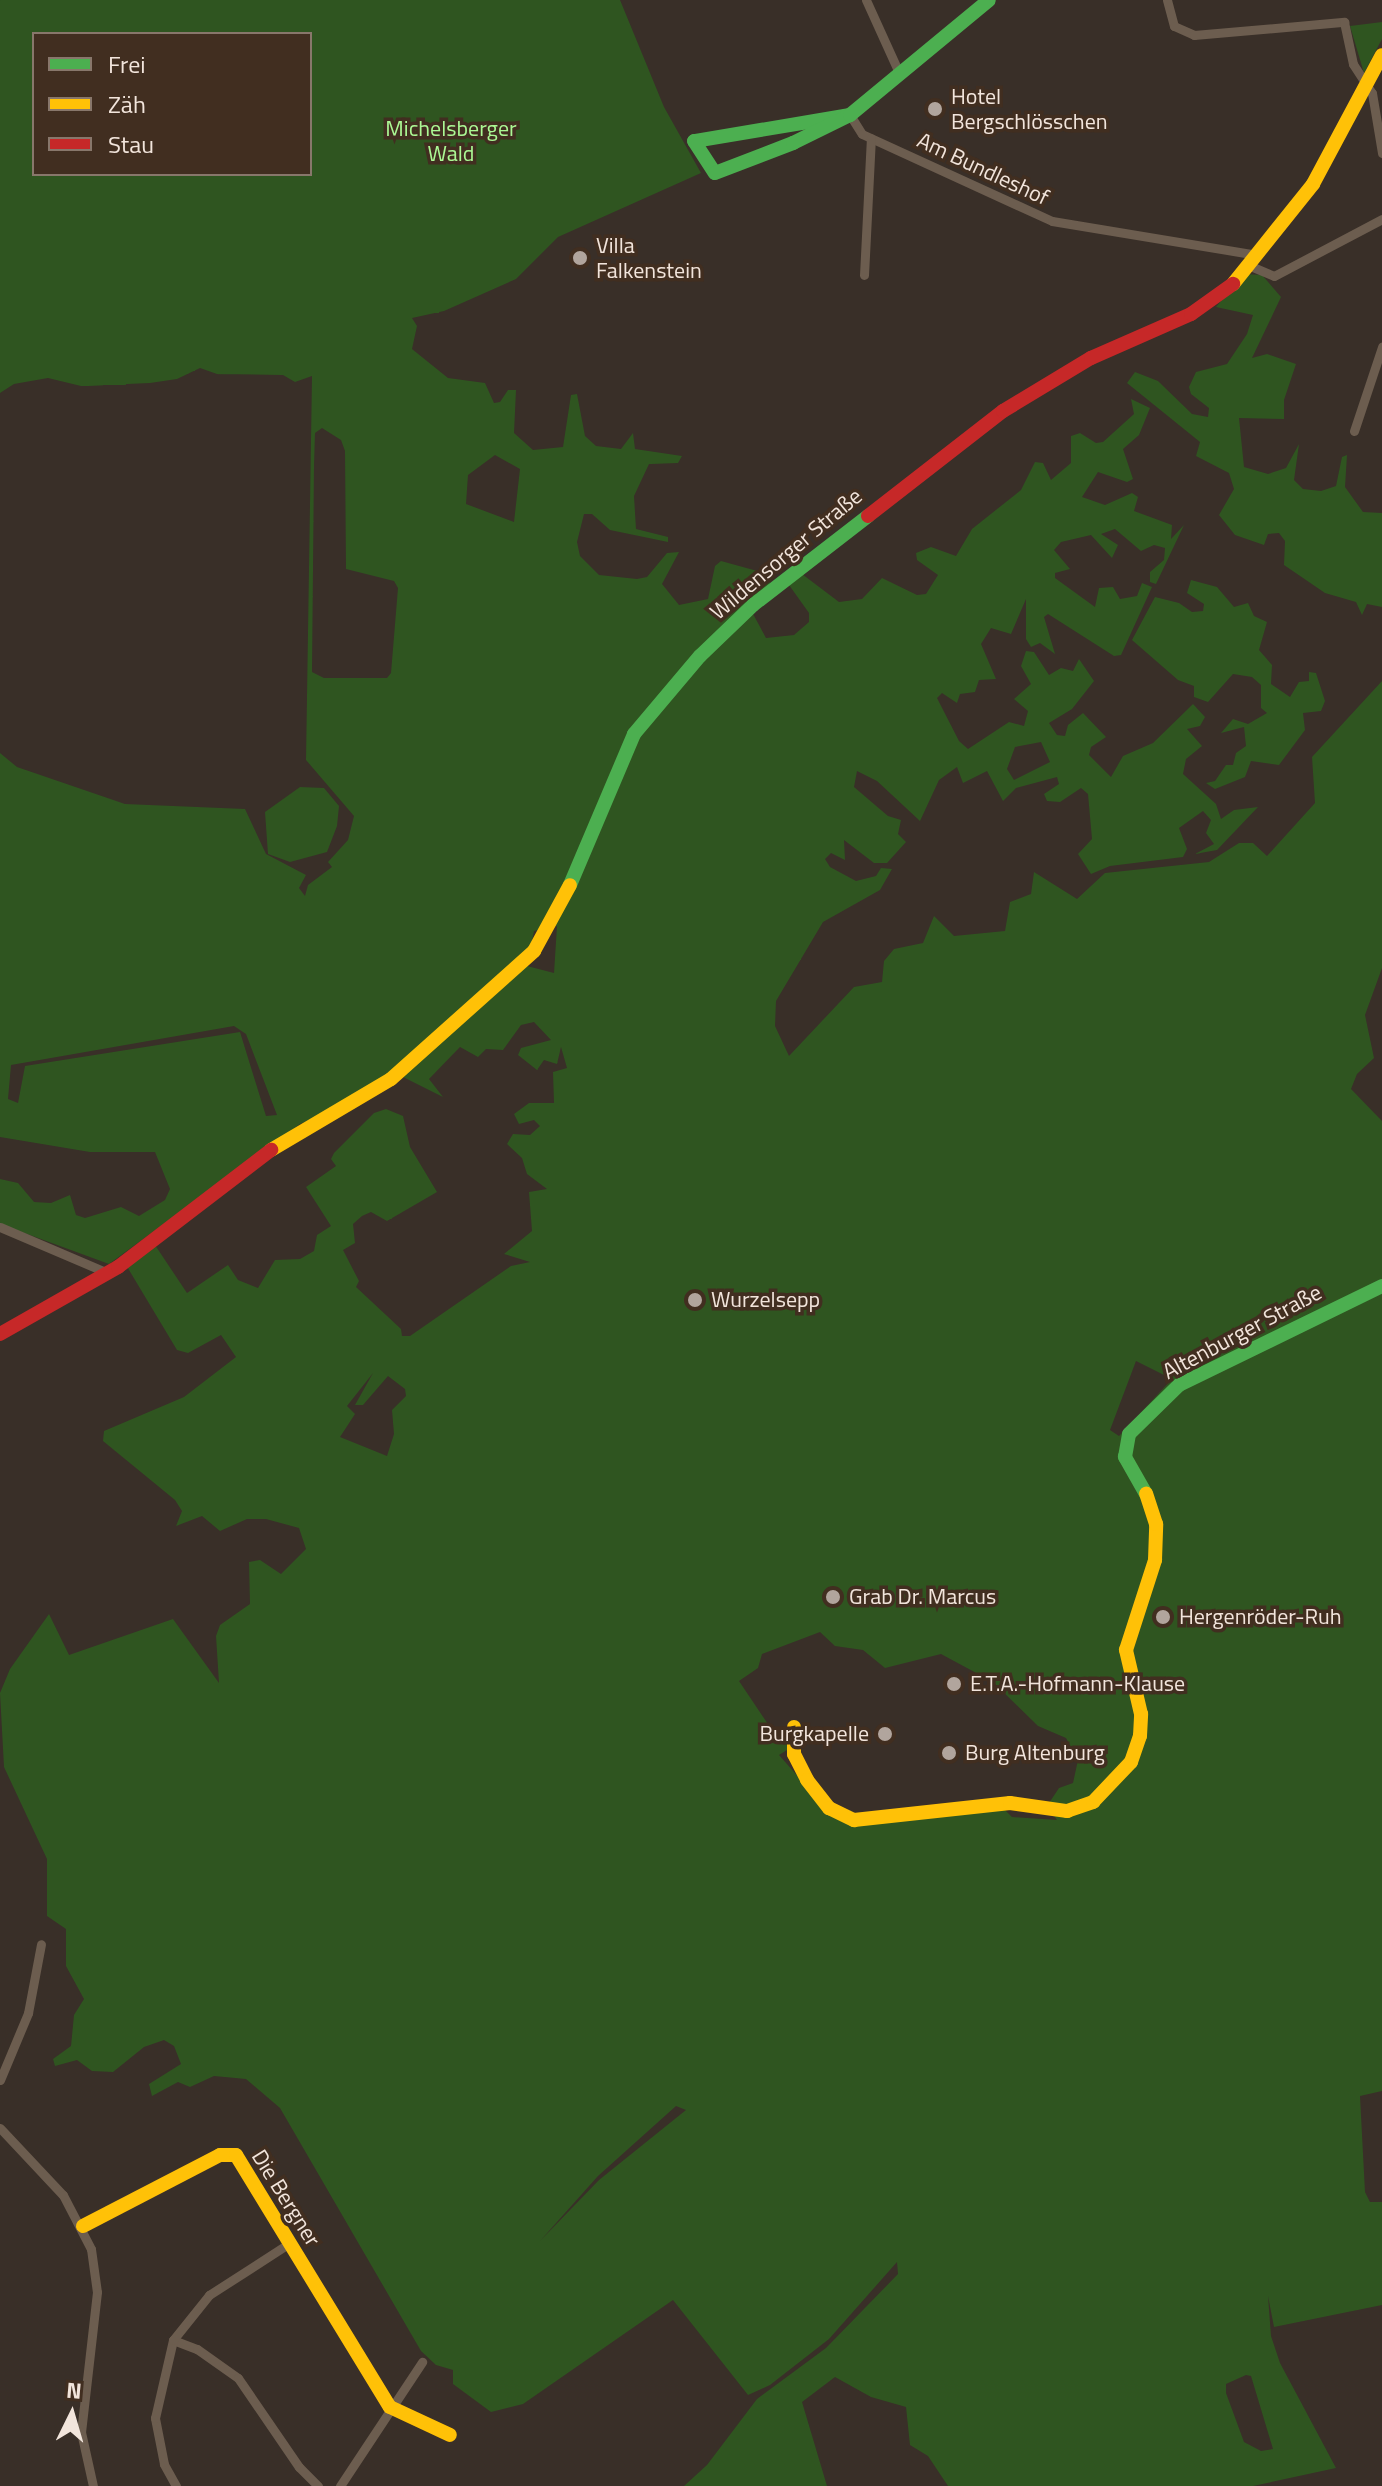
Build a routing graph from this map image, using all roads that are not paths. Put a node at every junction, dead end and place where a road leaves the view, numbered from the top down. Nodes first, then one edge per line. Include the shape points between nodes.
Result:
1 (866, 0) edge
2 (989, 0) edge
3 (1167, 0) edge
4 (1382, 55) edge
5 (900, 75) junction
6 (1368, 85) junction
7 (850, 115) junction
8 (871, 138) junction
9 (1382, 153) edge
10 (1382, 219) edge
11 (1252, 260) junction
12 (864, 275) dead end
13 (1382, 347) edge
14 (1354, 431) dead end
15 (0, 1227) edge
16 (108, 1273) junction
17 (1382, 1286) edge
18 (0, 1334) edge
19 (794, 1727) dead end
20 (41, 1944) dead end
21 (0, 2080) edge
22 (0, 2128) edge
23 (83, 2226) junction
24 (288, 2244) junction
25 (173, 2340) junction
26 (422, 2362) dead end
27 (390, 2407) junction
28 (450, 2435) dead end
29 (93, 2486) edge
30 (176, 2486) edge
31 (318, 2486) edge
32 (340, 2486) edge

1 - 5 street
2 - 5 street
3 - 6 street via 1179,31 1202,35 1344,22 1353,64
4 - 6 street, Wildensorger Straße
5 - 7 street
6 - 9 street
6 - 11 street, Wildensorger Straße via 1313,184
7 - 7 street via 785,125 694,141 715,173
7 - 8 street, Am Bundleshof via 855,129
8 - 11 street, Am Bundleshof via 1052,221
8 - 12 street
10 - 11 street, Am Bundleshof via 1274,276
11 - 16 street, Wildensorger Straße via 1202,309 1091,358 1003,411 753,605 634,734 543,942 391,1079 265,1154
13 - 14 street
15 - 16 street
16 - 18 street, Wildensorger Straße
17 - 19 street, Altenburger Straße via 1179,1385 1129,1434 1125,1457 1150,1501 1156,1524 1153,1570 1126,1650 1141,1714 1140,1736 1131,1762 1093,1802 1067,1811 1010,1803 854,1820 829,1808 807,1780 794,1754
20 - 21 street via 28,2013
22 - 23 street via 54,2183
23 - 24 street, Die Bergner via 228,2153 236,2155
23 - 29 street via 97,2278 81,2406
24 - 25 street via 209,2295
24 - 27 street, Die Bergner
25 - 30 street via 155,2418 164,2464
25 - 31 street via 197,2349 238,2378
26 - 27 street
27 - 28 street
27 - 32 street

